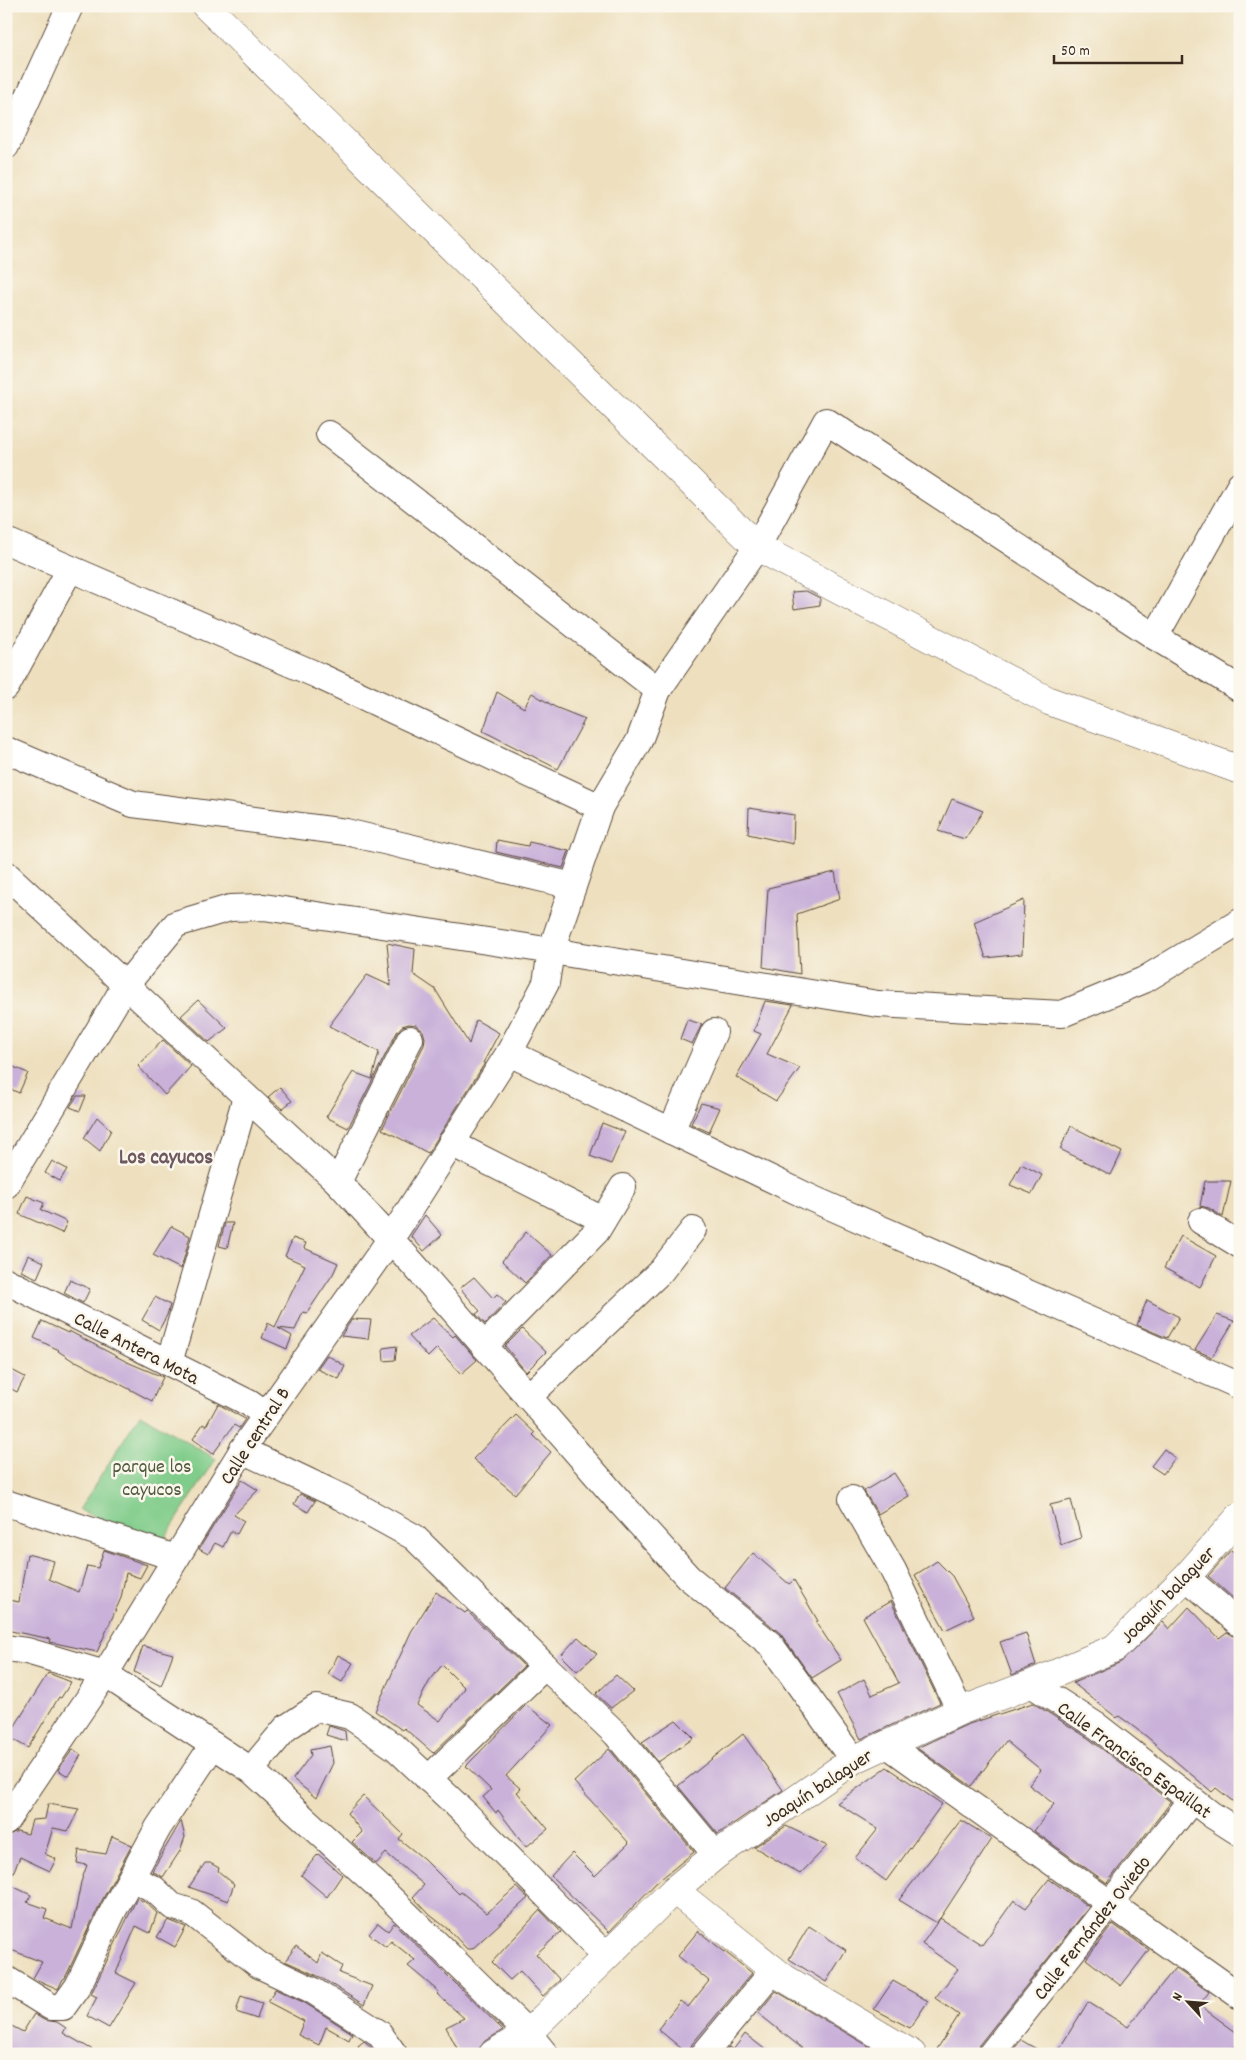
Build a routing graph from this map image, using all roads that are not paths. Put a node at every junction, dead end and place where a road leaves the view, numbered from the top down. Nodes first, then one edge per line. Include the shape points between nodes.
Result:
1 (70, 6) edge
2 (206, 6) edge
3 (6, 146) edge
4 (330, 434) dead end
5 (1240, 485) edge
6 (1233, 511) edge
7 (12, 544) dead end
8 (758, 547) junction
9 (70, 569) junction
10 (1155, 637) junction
11 (6, 687) edge
12 (1240, 689) edge
13 (658, 690) junction
14 (6, 750) edge
15 (1240, 770) edge
16 (600, 807) junction
17 (6, 874) edge
18 (573, 886) junction
19 (1240, 922) edge
20 (551, 951) junction
21 (125, 986) junction
22 (714, 1032) dead end
23 (410, 1039) dead end
24 (509, 1053) junction
25 (246, 1097) junction
26 (671, 1131) junction
27 (451, 1143) junction
28 (338, 1182) junction
29 (6, 1185) edge
30 (622, 1187) dead end
31 (603, 1220) junction
32 (1200, 1221) dead end
33 (693, 1230) dead end
34 (1240, 1244) edge
35 (6, 1281) edge
36 (484, 1346) junction
37 (169, 1363) junction
38 (1240, 1386) edge
39 (528, 1396) junction
40 (266, 1415) junction
41 (242, 1450) junction
42 (852, 1499) dead end
43 (6, 1503) edge
44 (1240, 1516) edge
45 (176, 1558) junction
46 (1186, 1577) junction
47 (1240, 1624) edge
48 (6, 1648) edge
49 (546, 1667) junction
50 (105, 1674) junction
51 (1031, 1684) junction
52 (960, 1711) junction
53 (886, 1744) junction
54 (213, 1745) junction
55 (853, 1760) junction
56 (251, 1770) junction
57 (428, 1779) junction
58 (1192, 1800) junction
59 (6, 1821) edge
60 (1240, 1833) edge
61 (716, 1855) junction
62 (131, 1878) junction
63 (674, 1890) junction
64 (1110, 1904) junction
65 (606, 1956) junction
66 (774, 1970) junction
67 (6, 1980) edge
68 (1240, 1996) edge
69 (536, 2044) edge
70 (394, 2054) edge
71 (493, 2054) edge
72 (704, 2054) edge
73 (912, 2054) edge
74 (991, 2054) edge

1 - 3 street
2 - 8 main road
4 - 13 street
5 - 6 street
6 - 10 street
7 - 9 street
8 - 10 street, Calle central B via 826,421
8 - 13 street, Calle central B
8 - 15 main road via 1049,701
9 - 11 street
9 - 16 street via 317,675
10 - 12 street
13 - 16 street, Calle central B via 639,741
14 - 18 street via 133,804 346,832
16 - 18 street, Calle central B
17 - 21 street
18 - 20 street, Calle central B
19 - 20 street via 1144,980 1062,1014 878,1004
20 - 21 street via 264,907 230,908 176,924
20 - 24 street, Calle central B via 546,984
21 - 25 street
21 - 29 street
22 - 26 street
23 - 28 street
24 - 26 street
24 - 27 street, Calle central B
25 - 28 street
25 - 37 street
26 - 38 street via 813,1199
27 - 31 street
27 - 40 street, Calle central B via 394,1234
28 - 36 street
30 - 31 street
31 - 36 street via 596,1232
32 - 34 street
33 - 39 street via 661,1271
35 - 37 street, Calle Antera Mota
36 - 39 street
37 - 40 street, Calle Antera Mota via 249,1403
39 - 55 street via 688,1577 770,1644
40 - 41 street, Calle central B
41 - 45 street, Calle central B
41 - 49 street via 341,1497 414,1537
42 - 52 street via 893,1570
43 - 45 street
44 - 46 main road, Joaquín balaguer
45 - 50 street, Calle central B
46 - 47 street
46 - 51 main road, Joaquín balaguer via 1115,1648
48 - 50 street
49 - 57 street
49 - 61 street via 616,1734
50 - 54 street
50 - 59 street, Calle central B
51 - 52 main road, Joaquín balaguer
51 - 58 street, Calle Francisco Espaillat via 1097,1726
52 - 53 main road, Joaquín balaguer
53 - 55 main road, Joaquín balaguer
53 - 64 street
54 - 56 street
54 - 62 street via 158,1828
55 - 61 main road, Joaquín balaguer
56 - 57 street via 286,1728 316,1708 350,1716 396,1748
56 - 69 street via 379,1887
57 - 65 street
58 - 60 street, Calle Francisco Espaillat
58 - 64 street, Calle Fernández Oviedo
61 - 63 main road, Joaquín balaguer
62 - 67 street via 78,1986 63,2007 51,2007
62 - 70 street via 154,1889 172,1906 192,1912 259,1965 312,1990 380,2032
63 - 65 main road, Joaquín balaguer
63 - 66 main road
64 - 68 street
64 - 74 street, Calle Fernández Oviedo
65 - 69 main road, Joaquín balaguer
66 - 72 street
66 - 73 main road
69 - 71 main road, Joaquín balaguer

